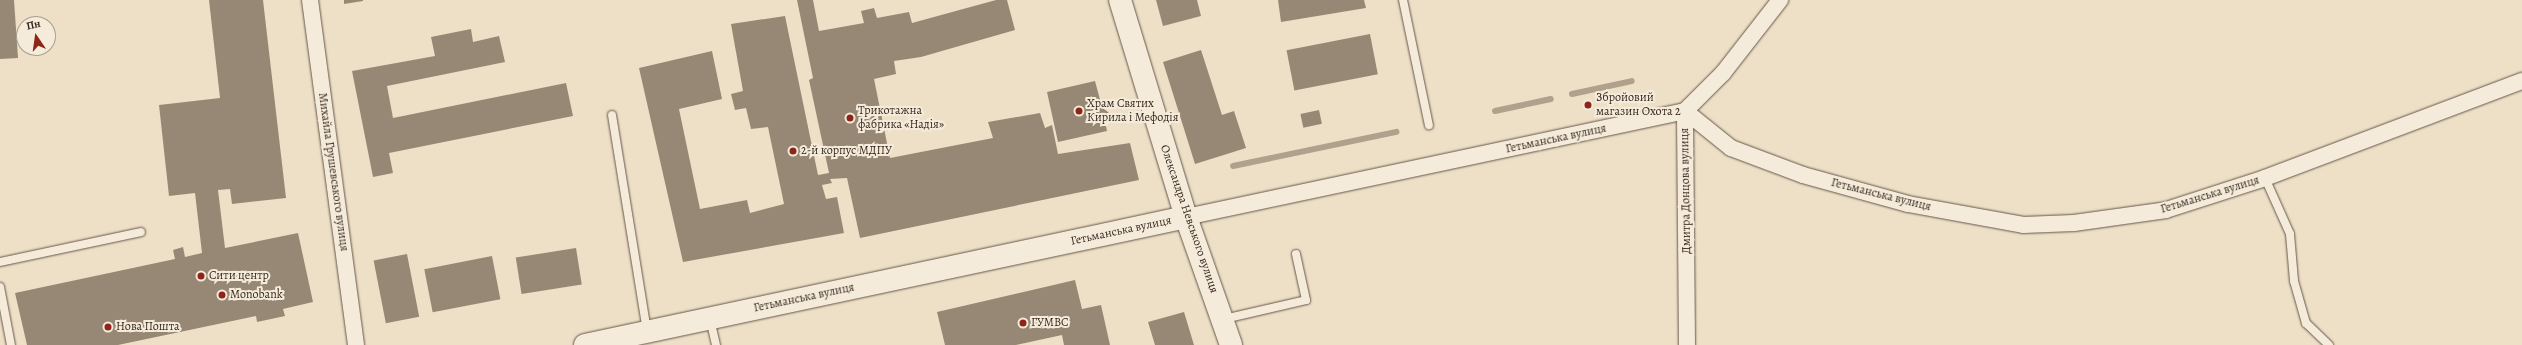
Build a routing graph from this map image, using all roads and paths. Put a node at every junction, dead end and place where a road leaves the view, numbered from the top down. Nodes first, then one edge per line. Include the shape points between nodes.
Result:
1 (310, 0) edge
2 (1120, 0) edge
3 (1403, 0) edge
4 (1780, 0) edge
5 (2522, 81) edge
6 (1685, 111) junction
7 (612, 115) dead end
8 (1429, 125) dead end
9 (2265, 178) junction
10 (1186, 217) junction
11 (141, 232) dead end
12 (1296, 254) dead end
13 (0, 262) edge
14 (0, 287) edge
15 (709, 319) junction
16 (1224, 319) junction
17 (648, 332) junction
18 (11, 345) edge
19 (356, 345) edge
20 (585, 345) edge
21 (716, 345) edge
22 (1232, 345) edge
23 (1687, 345) edge
24 (2329, 345) edge

1 - 19 street, Михайла Грушевського вулиця
2 - 10 street, Олександра Невського вулиця
3 - 8 lane
4 - 6 street, Дмитра Донцова вулиця via 1723,73
5 - 9 street, Гетьманська вулиця
6 - 9 street, Гетьманська вулиця via 1731,148 1803,175 1908,204 2023,225 2074,223 2166,210
6 - 10 street, Гетьманська вулиця
6 - 23 street, Дмитра Донцова вулиця
7 - 17 lane
9 - 24 lane via 2290,234 2294,282 2306,323
10 - 15 street, Гетьманська вулиця
10 - 16 street, Олександра Невського вулиця
11 - 13 lane
12 - 16 lane via 1306,300
14 - 18 lane
15 - 17 street, Гетьманська вулиця
15 - 21 lane
16 - 22 street, Олександра Невського вулиця
17 - 20 street, Гетьманська вулиця

